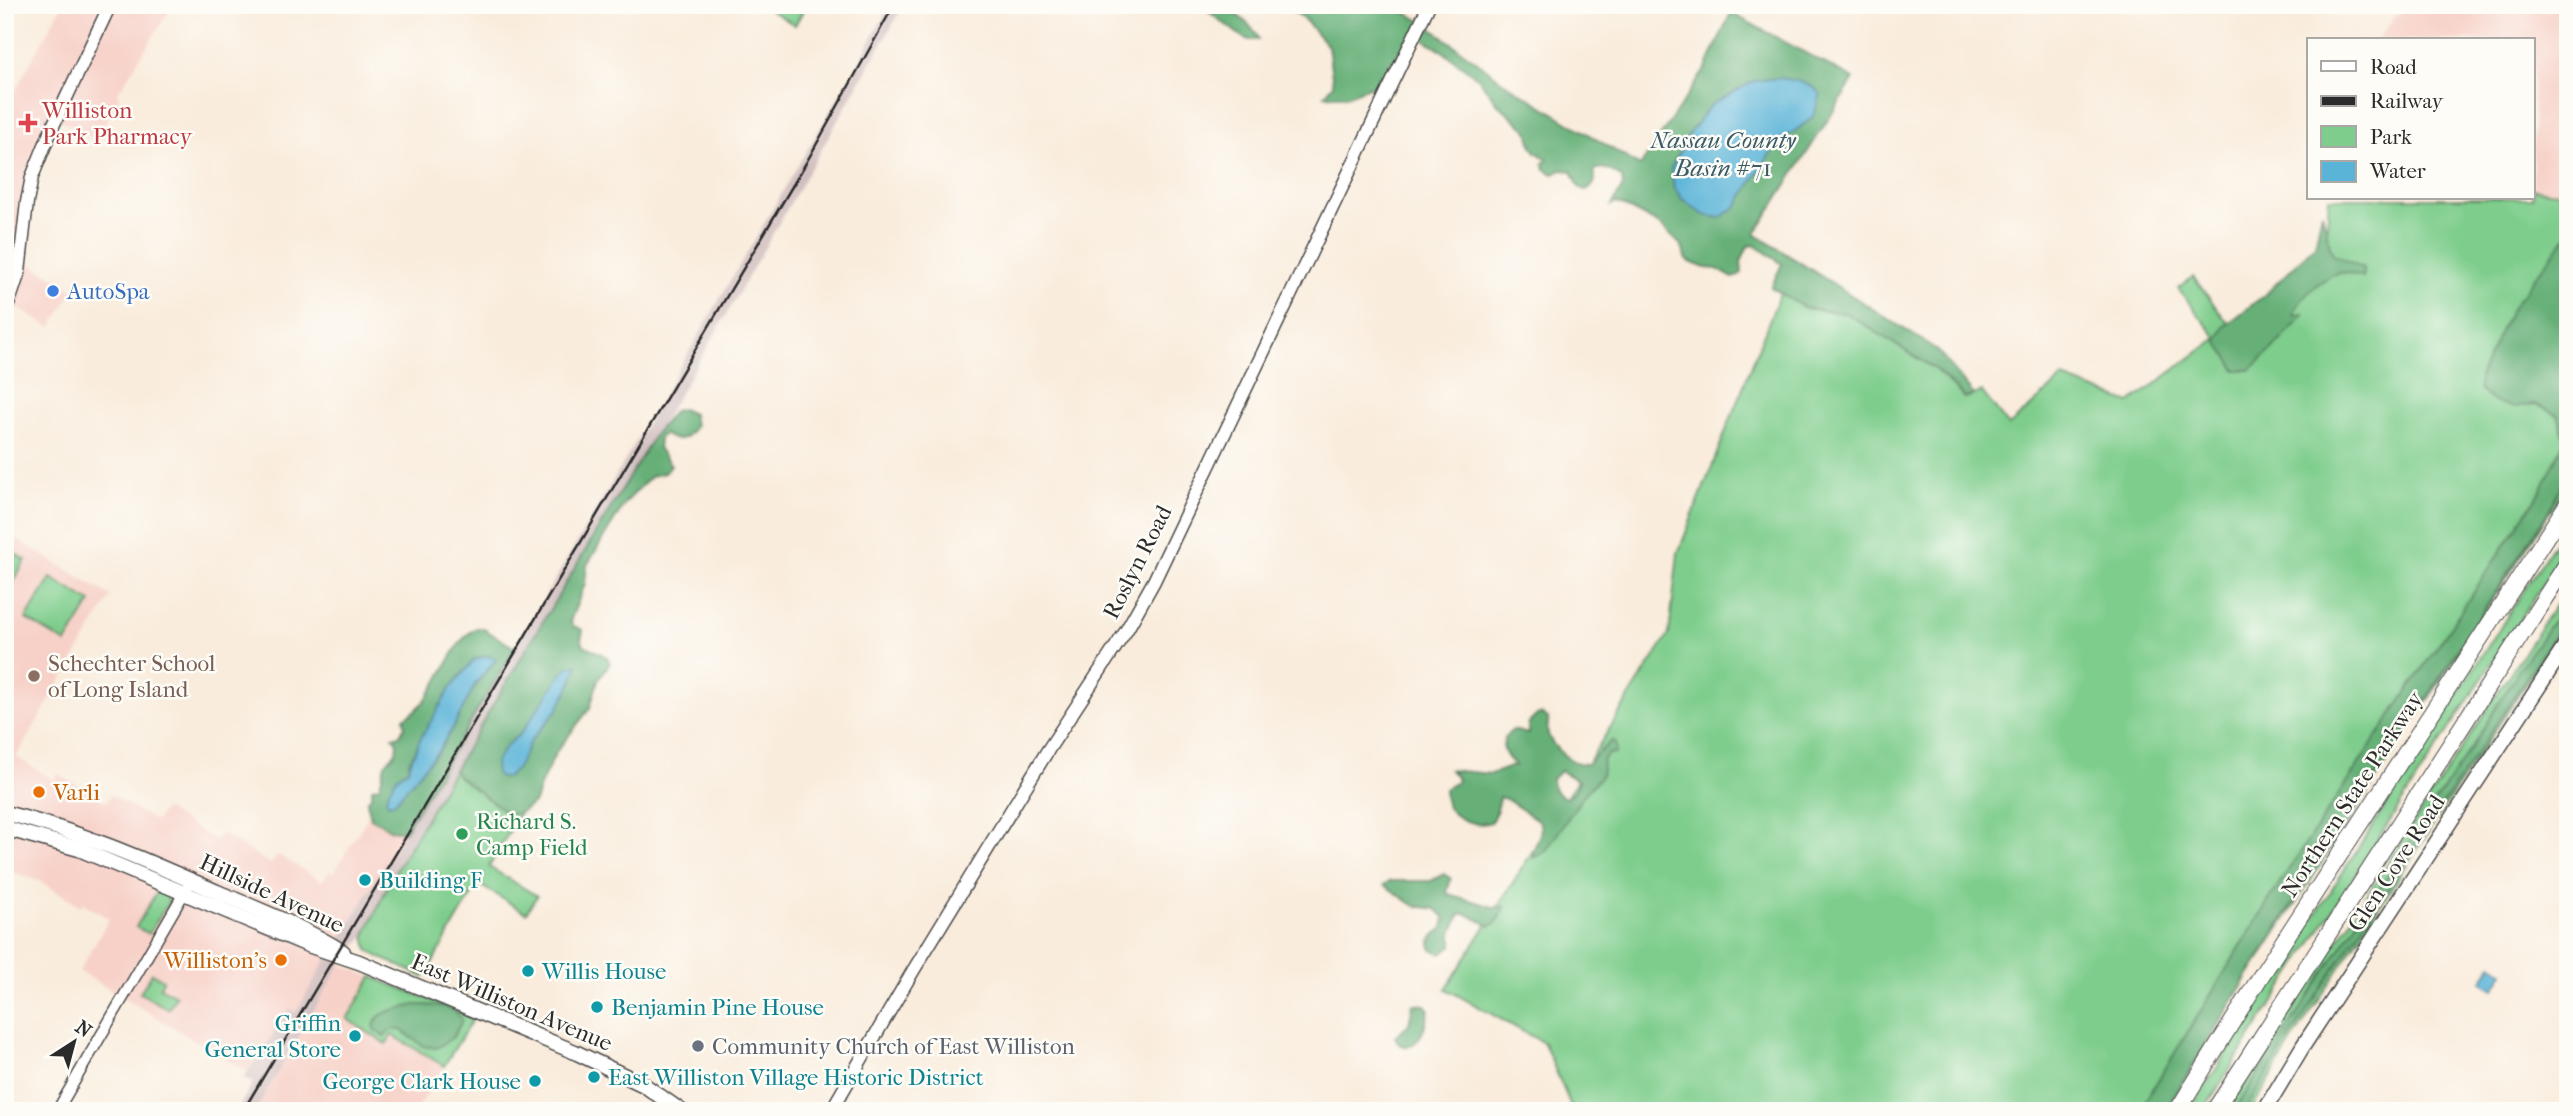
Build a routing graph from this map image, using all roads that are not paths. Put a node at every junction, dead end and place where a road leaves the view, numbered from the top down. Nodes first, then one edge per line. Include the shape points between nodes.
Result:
1 (110, 5) edge
2 (1429, 5) edge
3 (5, 314) edge
4 (2568, 503) edge
5 (2568, 562) edge
6 (2568, 642) edge
7 (5, 813) edge
8 (5, 828) edge
9 (188, 886) junction
10 (359, 962) joint
11 (57, 1111) edge
12 (681, 1111) edge
13 (831, 1111) edge
14 (2177, 1111) edge
15 (2214, 1111) edge
16 (2264, 1111) edge

1 - 3 main road via 32,177 19,272
2 - 13 main road, Roslyn Road via 1154,581
4 - 14 highway, Northern State Parkway
5 - 15 highway
6 - 16 main road, Glen Cove Road
7 - 9 main road, Hillside Avenue via 85,835
8 - 9 main road, Hillside Avenue
9 - 10 main road, Hillside Avenue via 306,930
9 - 11 street
10 - 12 main road, East Williston Avenue via 593,1060 644,1085

